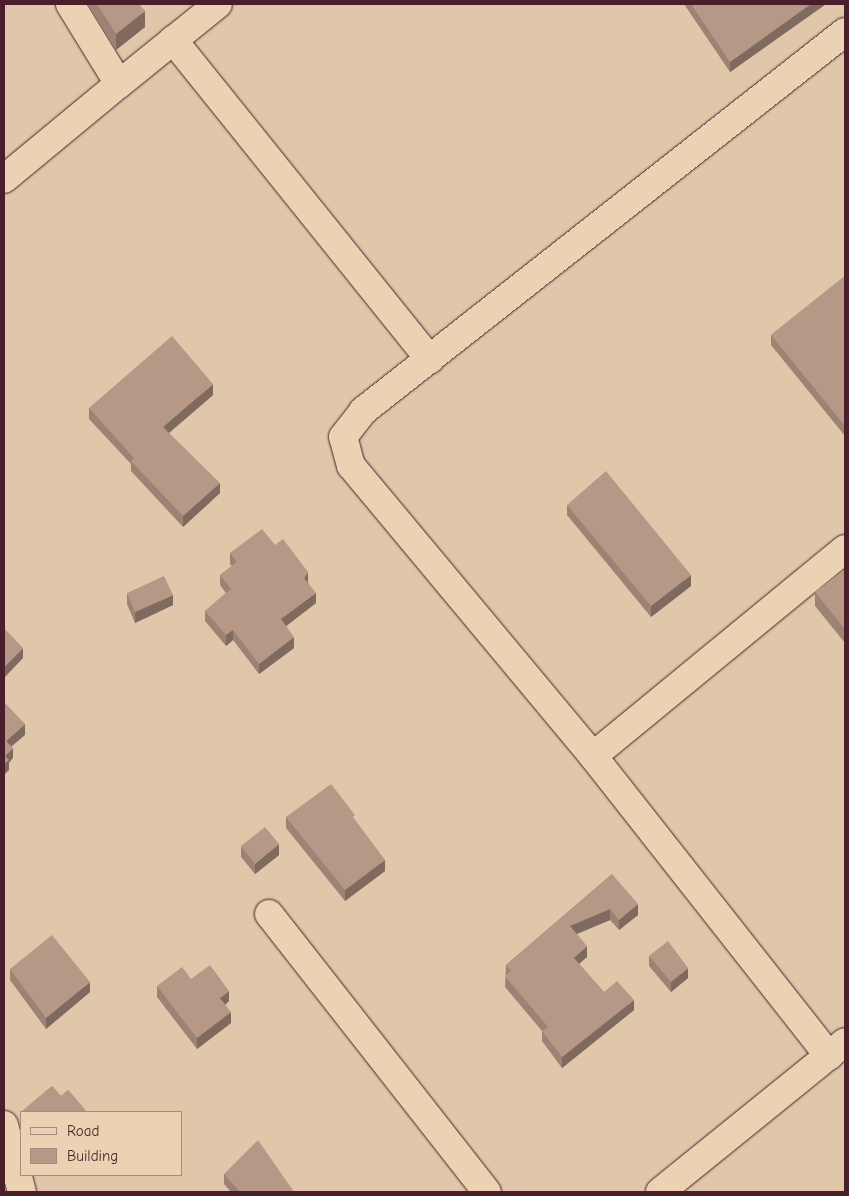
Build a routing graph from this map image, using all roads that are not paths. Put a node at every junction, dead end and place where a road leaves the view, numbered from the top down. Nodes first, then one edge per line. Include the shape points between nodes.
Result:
1 (70, 4) edge
2 (218, 4) edge
3 (845, 32) edge
4 (173, 40) junction
5 (119, 84) junction
6 (4, 179) edge
7 (430, 360) junction
8 (845, 549) edge
9 (593, 756) junction
10 (269, 914) dead end
11 (837, 1049) edge
12 (4, 1126) edge
13 (22, 1192) edge
14 (487, 1192) edge
15 (660, 1192) edge

1 - 5 street
2 - 4 street
3 - 7 street
4 - 5 street
4 - 7 street
5 - 6 street
7 - 9 street via 363,411 343,437 351,466
8 - 9 street
9 - 11 street
10 - 14 street
11 - 15 street
12 - 13 street

